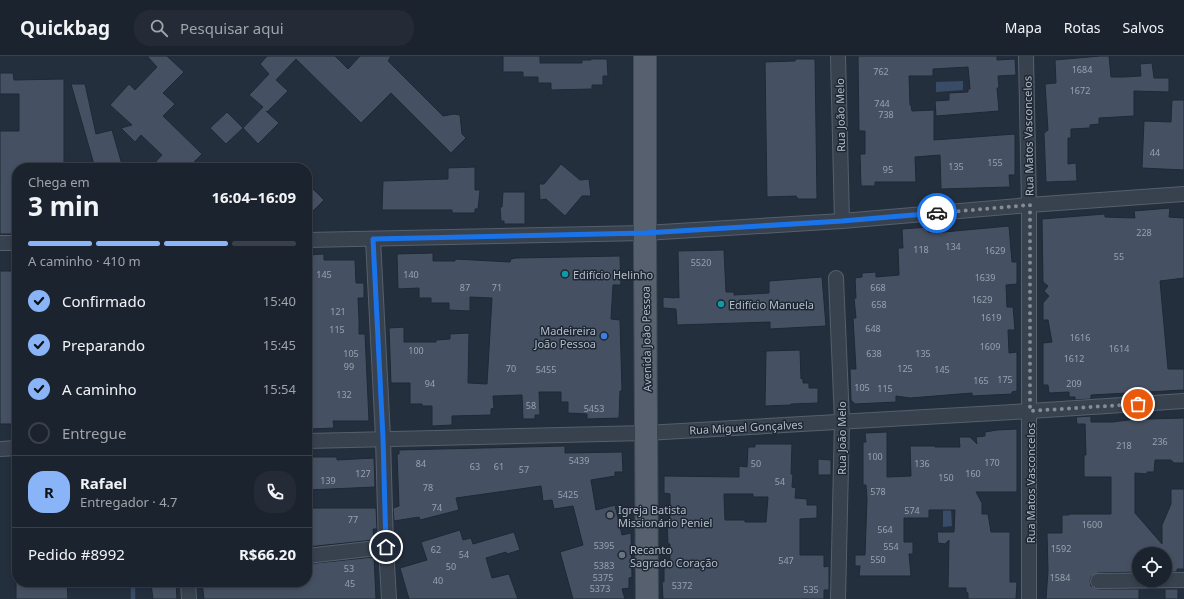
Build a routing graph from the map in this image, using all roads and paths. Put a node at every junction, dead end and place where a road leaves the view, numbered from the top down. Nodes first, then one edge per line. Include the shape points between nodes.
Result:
1 (645, 56) edge
2 (838, 56) edge
3 (1026, 56) edge
4 (1184, 194) edge
5 (1030, 205) junction
6 (842, 221) junction
7 (645, 233) junction
8 (373, 239) junction
9 (312, 240) edge
10 (0, 243) edge
11 (12, 243) edge
12 (836, 278) dead end
13 (1184, 401) edge
14 (1030, 411) junction
15 (842, 421) junction
16 (646, 433) junction
17 (383, 438) junction
18 (312, 441) edge
19 (12, 448) edge
20 (0, 449) edge
21 (386, 547) junction
22 (312, 555) edge
23 (1184, 580) edge
24 (1098, 582) dead end
25 (188, 587) edge
26 (189, 599) edge
27 (389, 599) edge
28 (647, 599) edge
29 (838, 599) edge
30 (1029, 599) edge

1 - 7 main road, Avenida João Pessoa
2 - 6 street, Rua João Melo
3 - 5 street, Rua Matos Vasconcelos
4 - 5 street
5 - 6 street
5 - 14 street, Rua Matos Vasconcelos
6 - 7 street
7 - 8 street
7 - 16 main road, Avenida João Pessoa
8 - 9 street
8 - 17 street
10 - 11 street
12 - 15 street, Rua João Melo
13 - 14 street, Rua Miguel Gonçalves
14 - 15 street, Rua Miguel Gonçalves
14 - 30 street, Rua Matos Vasconcelos
15 - 16 street, Rua Miguel Gonçalves
15 - 29 street, Rua João Melo
16 - 17 street, Rua Miguel Gonçalves
16 - 28 main road, Avenida João Pessoa
17 - 18 street, Rua Miguel Gonçalves
17 - 21 street
19 - 20 street
21 - 22 street
21 - 27 street
23 - 24 street
25 - 26 street

